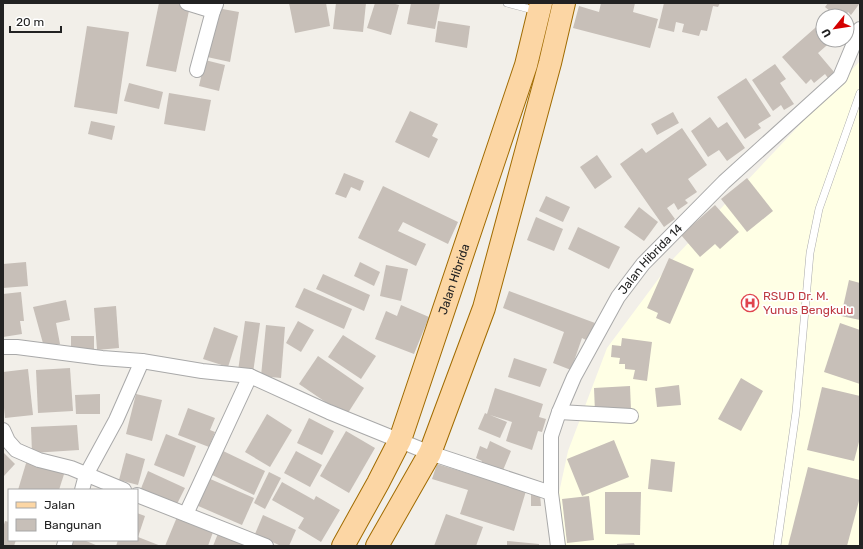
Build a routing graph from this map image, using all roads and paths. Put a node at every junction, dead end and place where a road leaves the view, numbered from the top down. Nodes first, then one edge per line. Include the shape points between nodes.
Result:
1 (187, 3) edge
2 (507, 3) edge
3 (564, 3) edge
4 (215, 7) edge
5 (540, 7) edge
6 (860, 29) edge
7 (197, 70) dead end
8 (860, 93) edge
9 (3, 347) edge
10 (142, 361) junction
11 (250, 376) junction
12 (559, 412) junction
13 (631, 416) dead end
14 (3, 430) edge
15 (400, 440) junction
16 (430, 453) junction
17 (86, 475) junction
18 (82, 489) edge
19 (121, 489) edge
20 (551, 493) junction
21 (138, 495) edge
22 (186, 514) junction
23 (266, 546) edge
24 (342, 546) edge
25 (377, 546) edge
26 (558, 546) edge
27 (777, 546) edge

1 - 4 street
2 - 5 lane
3 - 16 main road via 484,308
4 - 7 street
5 - 15 main road, Jalan Hibrida via 526,65
6 - 12 street, Jalan Hibrida 14 via 840,77 724,182 643,264 618,297 574,377
8 - 27 lane via 819,209 810,253 796,412
9 - 10 street
10 - 11 street
10 - 17 street via 116,420
11 - 15 street via 329,412
11 - 22 street
12 - 13 street
12 - 20 street, Jalan Hibrida 14 via 552,436
14 - 17 street via 16,450
15 - 16 street
15 - 24 main road, Jalan Hibrida
16 - 20 street
16 - 25 main road
17 - 18 street
17 - 19 street
20 - 26 street, Jalan Hibrida 14
21 - 22 street
22 - 23 street

